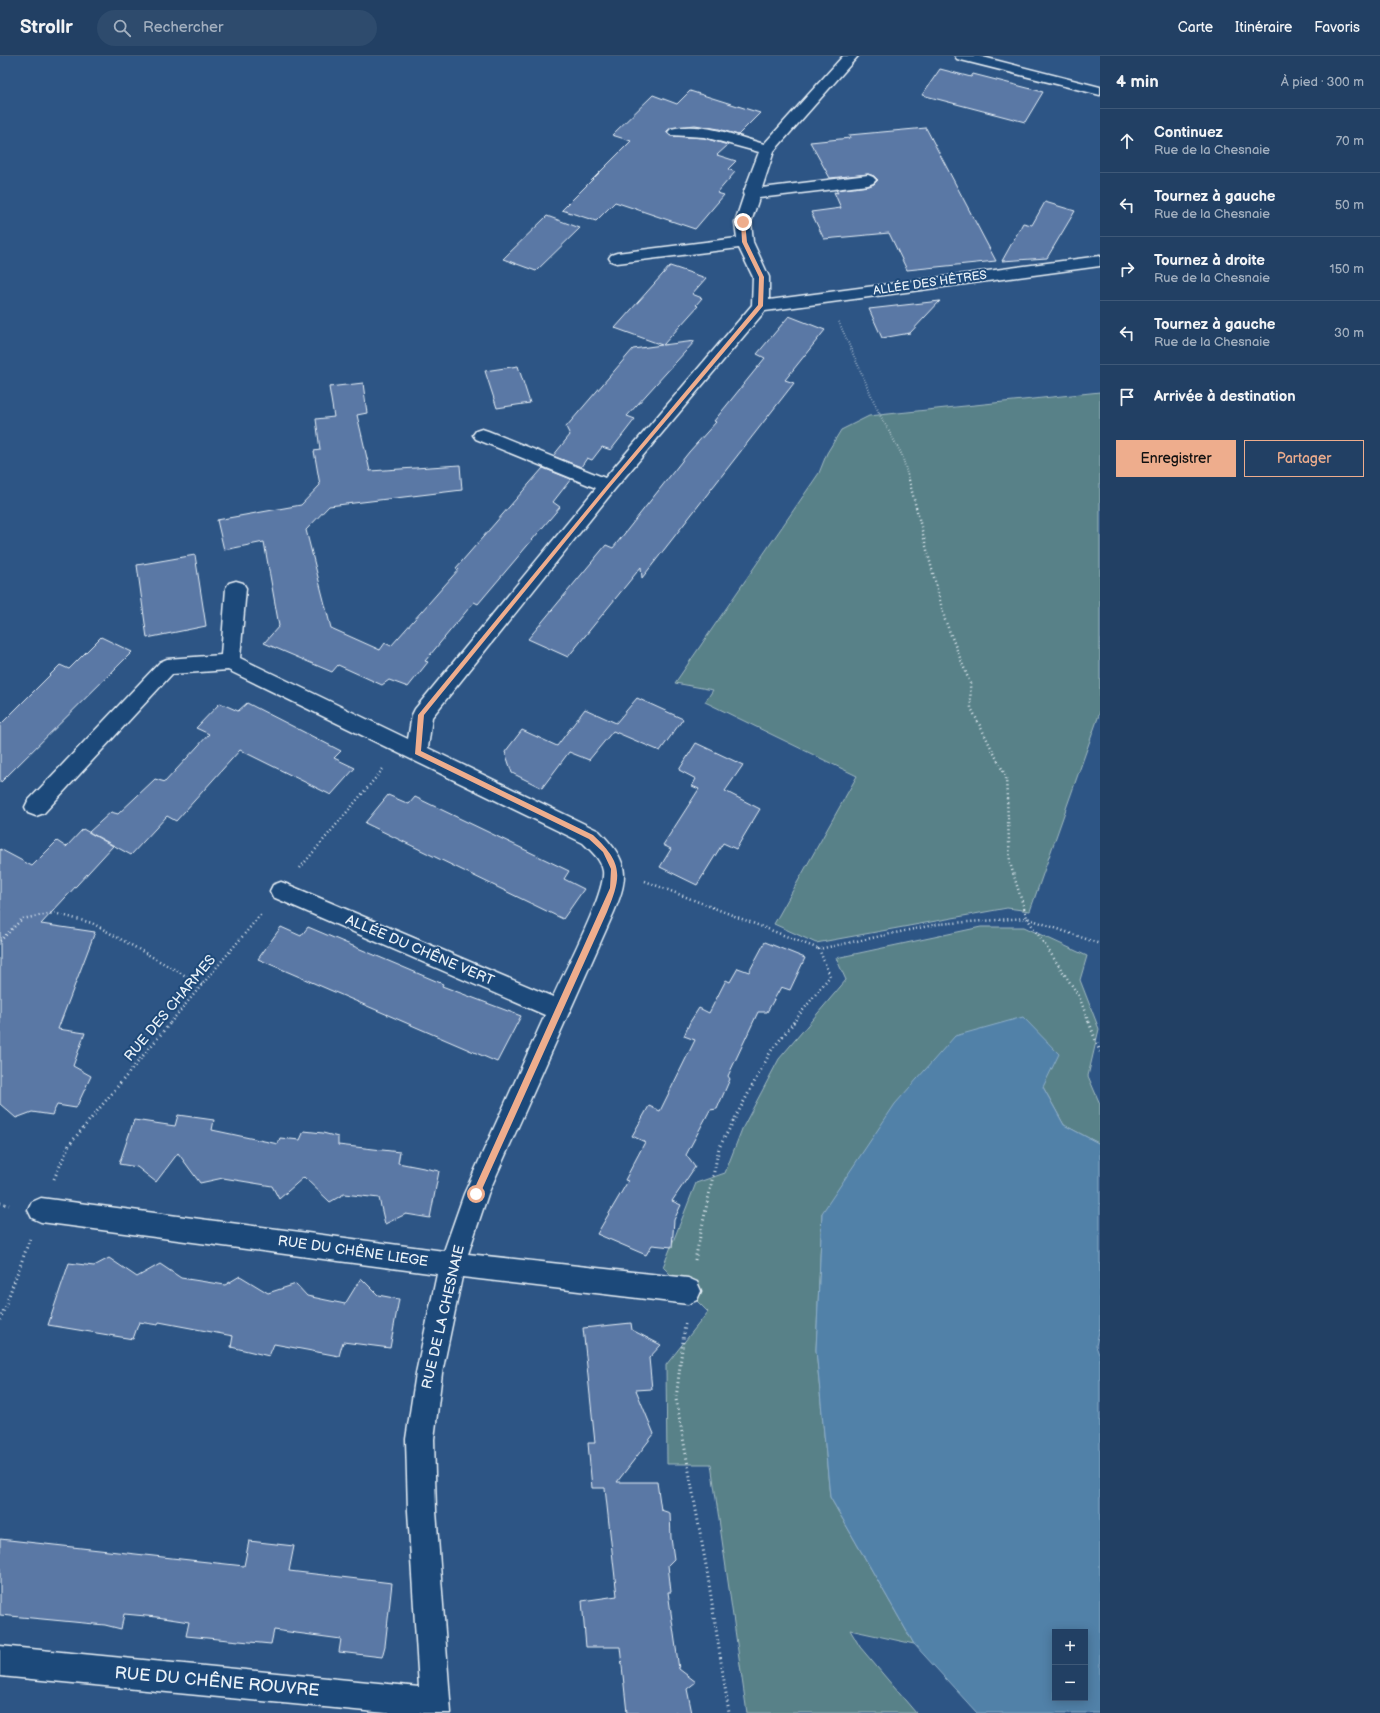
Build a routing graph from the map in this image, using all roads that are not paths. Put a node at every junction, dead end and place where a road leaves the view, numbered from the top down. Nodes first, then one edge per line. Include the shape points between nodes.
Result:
1 (851, 56) edge
2 (962, 56) edge
3 (1100, 91) edge
4 (676, 132) dead end
5 (767, 150) junction
6 (868, 180) dead end
7 (751, 194) junction
8 (745, 242) junction
9 (617, 258) dead end
10 (1100, 261) edge
11 (760, 306) junction
12 (482, 435) dead end
13 (608, 486) junction
14 (236, 588) dead end
15 (230, 662) junction
16 (417, 752) junction
17 (36, 807) dead end
18 (280, 891) road end
19 (559, 1010) junction
20 (41, 1210) road end
21 (452, 1264) junction
22 (688, 1291) road end
23 (0, 1661) edge
24 (435, 1708) edge

1 - 5 street
2 - 3 street via 1026,66
4 - 5 street via 705,132
5 - 7 street
6 - 7 street
7 - 8 street via 743,222
8 - 9 street
8 - 11 street via 761,277
10 - 11 street, ALLÉE DES HÊTRES
11 - 13 street
12 - 13 street
13 - 16 street via 422,715
14 - 15 street
15 - 16 street
15 - 17 street via 167,667
16 - 19 street, RUE DE LA CHESNAIE via 591,837 605,851 614,869 613,888
18 - 19 street, ALLÉE DU CHÊNE VERT
19 - 21 street, RUE DE LA CHESNAIE via 476,1194
20 - 21 street, RUE DU CHÊNE LIEGE
21 - 22 street, RUE DU CHÊNE LIEGE
21 - 24 street, RUE DE LA CHESNAIE via 429,1373 420,1439 422,1511
23 - 24 street, RUE DU CHÊNE ROUVRE

